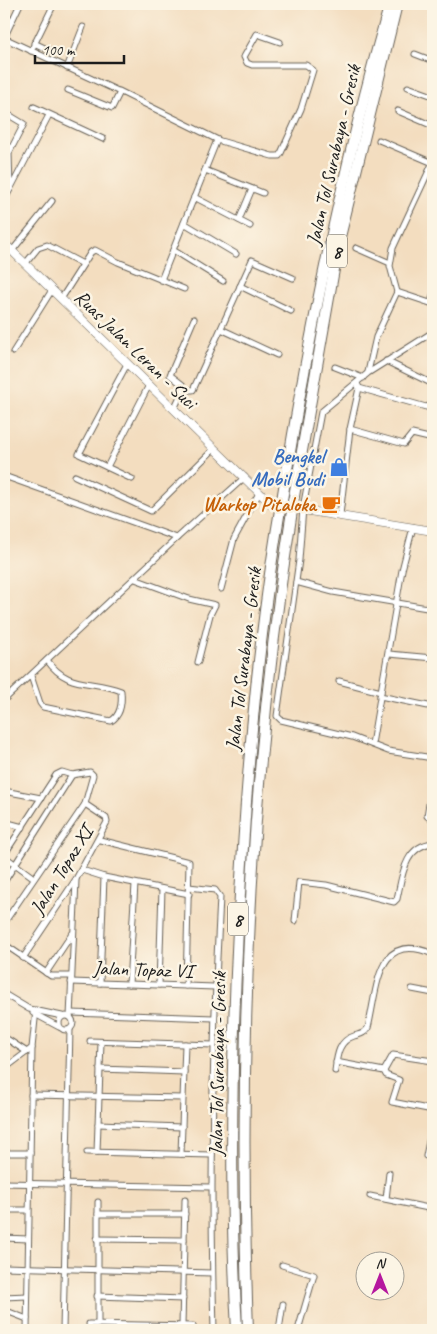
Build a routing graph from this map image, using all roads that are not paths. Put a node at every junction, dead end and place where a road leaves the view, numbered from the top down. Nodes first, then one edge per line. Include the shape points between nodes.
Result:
1 (20, 4) edge
2 (54, 4) edge
3 (390, 4) edge
4 (397, 4) edge
5 (83, 27) dead end
6 (4, 38) edge
7 (280, 42) dead end
8 (34, 43) junction
9 (30, 51) junction
10 (51, 51) dead end
11 (415, 54) dead end
12 (433, 61) edge
13 (67, 68) junction
14 (408, 87) dead end
15 (68, 90) dead end
16 (119, 91) junction
17 (433, 96) edge
18 (34, 107) dead end
19 (398, 111) dead end
20 (4, 112) edge
21 (49, 115) junction
22 (433, 126) edge
23 (103, 139) dead end
24 (218, 140) junction
25 (379, 140) dead end
26 (6, 152) edge
27 (433, 163) edge
28 (205, 170) junction
29 (10, 171) junction
30 (18, 175) junction
31 (252, 189) junction
32 (10, 190) junction
33 (263, 193) dead end
34 (194, 197) junction
35 (4, 201) edge
36 (52, 201) dead end
37 (239, 220) junction
38 (184, 223) junction
39 (250, 226) dead end
40 (4, 243) edge
41 (356, 248) dead end
42 (173, 250) junction
43 (12, 251) junction
44 (236, 254) dead end
45 (390, 263) junction
46 (25, 264) junction
47 (83, 264) junction
48 (293, 278) dead end
49 (161, 280) junction
50 (223, 280) dead end
51 (240, 286) junction
52 (184, 289) dead end
53 (52, 290) junction
54 (397, 292) junction
55 (433, 295) edge
56 (61, 299) junction
57 (432, 304) edge
58 (291, 311) dead end
59 (194, 319) dead end
60 (221, 329) junction
61 (433, 332) edge
62 (13, 352) dead end
63 (277, 355) dead end
64 (386, 361) junction
65 (127, 364) junction
66 (335, 366) dead end
67 (368, 373) junction
68 (362, 378) junction
69 (433, 384) edge
70 (149, 385) junction
71 (358, 386) junction
72 (183, 390) junction
73 (433, 398) edge
74 (174, 410) junction
75 (350, 429) junction
76 (433, 439) edge
77 (214, 449) junction
78 (107, 467) junction
79 (4, 476) edge
80 (75, 476) dead end
81 (245, 477) junction
82 (132, 479) dead end
83 (259, 493) junction
84 (278, 505) junction
85 (303, 508) junction
86 (340, 515) junction
87 (413, 527) junction
88 (433, 531) edge
89 (177, 538) junction
90 (135, 579) junction
91 (296, 582) junction
92 (221, 589) dead end
93 (396, 602) junction
94 (433, 609) edge
95 (389, 654) junction
96 (433, 658) edge
97 (47, 660) junction
98 (198, 662) dead end
99 (31, 676) junction
100 (339, 682) dead end
101 (380, 694) junction
102 (4, 700) edge
103 (433, 708) edge
104 (372, 744) junction
105 (433, 758) edge
106 (72, 775) junction
107 (433, 780) edge
108 (4, 791) edge
109 (41, 798) junction
110 (431, 802) edge
111 (85, 804) junction
112 (433, 820) edge
113 (4, 822) edge
114 (23, 827) junction
115 (100, 840) junction
116 (433, 843) edge
117 (4, 856) edge
118 (16, 864) junction
119 (82, 870) junction
120 (104, 877) junction
121 (34, 878) junction
122 (76, 879) junction
123 (4, 882) edge
124 (135, 884) junction
125 (190, 888) junction
126 (162, 890) junction
127 (189, 894) junction
128 (295, 921) dead end
129 (4, 923) edge
130 (73, 933) junction
131 (4, 944) edge
132 (433, 954) edge
133 (23, 958) junction
134 (46, 972) junction
135 (71, 979) junction
136 (100, 983) junction
137 (129, 984) junction
138 (159, 985) junction
139 (186, 986) junction
140 (215, 987) junction
141 (412, 989) dead end
142 (433, 993) edge
143 (4, 994) edge
144 (35, 1012) junction
145 (71, 1015) junction
146 (62, 1016) junction
147 (214, 1018) junction
148 (59, 1027) junction
149 (70, 1029) junction
150 (4, 1037) edge
151 (90, 1042) dead end
152 (101, 1042) junction
153 (185, 1044) junction
154 (214, 1045) junction
155 (32, 1048) junction
156 (27, 1052) junction
157 (433, 1061) edge
158 (336, 1062) junction
159 (4, 1069) edge
160 (100, 1069) junction
161 (336, 1071) dead end
162 (384, 1071) junction
163 (184, 1072) junction
164 (31, 1095) junction
165 (67, 1096) junction
166 (99, 1096) junction
167 (183, 1098) junction
168 (433, 1110) edge
169 (433, 1122) edge
170 (98, 1124) junction
171 (182, 1127) junction
172 (87, 1152) dead end
173 (97, 1152) junction
174 (4, 1153) edge
175 (30, 1153) junction
176 (181, 1154) junction
177 (212, 1155) junction
178 (426, 1156) dead end
179 (389, 1173) dead end
180 (4, 1183) edge
181 (29, 1184) junction
182 (65, 1185) junction
183 (211, 1187) junction
184 (370, 1196) dead end
185 (386, 1199) junction
186 (185, 1200) dead end
187 (98, 1202) dead end
188 (433, 1209) edge
189 (4, 1210) edge
190 (28, 1210) junction
191 (98, 1214) junction
192 (185, 1214) junction
193 (4, 1238) edge
194 (28, 1239) junction
195 (97, 1239) junction
196 (184, 1240) junction
197 (282, 1265) dead end
198 (4, 1267) edge
199 (28, 1267) junction
200 (64, 1269) junction
201 (97, 1270) junction
202 (212, 1272) junction
203 (184, 1273) junction
204 (27, 1296) junction
205 (97, 1296) junction
206 (4, 1297) edge
207 (183, 1299) junction
208 (283, 1304) dead end
209 (4, 1310) edge
210 (27, 1319) junction
211 (88, 1324) dead end
212 (98, 1324) junction
213 (182, 1326) junction
214 (193, 1326) dead end
215 (139, 1328) edge
216 (26, 1330) edge
217 (63, 1330) edge
218 (214, 1330) edge
219 (237, 1330) edge
220 (248, 1330) edge
221 (279, 1330) edge
222 (298, 1330) edge

1 - 6 street
2 - 8 street
3 - 84 highway, Jalan Tol Surabaya - Gresik / 8 via 329,242
4 - 220 highway, Jalan Tol Surabaya - Gresik / 8 via 339,241 292,507 266,705 251,896 244,1102
5 - 13 street
6 - 9 street
7 - 24 street via 257,34 244,57 252,65 306,65 313,70 279,156
8 - 9 street
8 - 10 street
9 - 13 street
11 - 12 street
13 - 16 street
14 - 17 street
15 - 16 street via 112,108
16 - 24 street
18 - 21 street
19 - 22 street
20 - 26 street via 24,124
21 - 23 street
21 - 30 street
24 - 28 street
25 - 27 street
26 - 29 street
27 - 45 street via 401,228
28 - 31 street
28 - 34 street
29 - 30 street
29 - 32 street
30 - 32 street
31 - 33 street
31 - 37 street
32 - 35 street
34 - 37 street
34 - 38 street
36 - 43 street
37 - 39 street
38 - 42 street
38 - 44 street
40 - 43 main road, Ruas Jalan Leran - Suci
41 - 45 street
42 - 49 street
42 - 50 street
43 - 46 main road, Ruas Jalan Leran - Suci
45 - 54 street
46 - 47 street via 38,248 47,245
46 - 53 main road, Ruas Jalan Leran - Suci
47 - 49 street via 91,252 98,250
47 - 56 street
48 - 51 street via 253,260
49 - 52 street
51 - 58 street
51 - 60 street
53 - 56 main road, Ruas Jalan Leran - Suci
53 - 62 street
54 - 57 street
54 - 67 street via 376,337
55 - 57 street
56 - 65 main road, Ruas Jalan Leran - Suci
59 - 72 street via 170,375 183,385
60 - 63 street
60 - 72 street via 193,390
61 - 64 street
64 - 67 street
64 - 69 street
65 - 70 main road, Ruas Jalan Leran - Suci
65 - 78 street via 79,453 81,457
66 - 68 street
67 - 68 street
68 - 71 street
70 - 74 main road, Ruas Jalan Leran - Suci
70 - 78 street
71 - 73 street via 426,407 430,406
71 - 75 street
71 - 85 street via 322,408
72 - 74 street
74 - 77 main road, Ruas Jalan Leran - Suci
75 - 76 street via 404,444 412,434
75 - 86 street
77 - 80 street via 151,511
77 - 81 main road, Ruas Jalan Leran - Suci
78 - 82 street
79 - 89 street
81 - 83 main road, Ruas Jalan Leran - Suci
81 - 89 street
83 - 84 main road, Ruas Jalan Leran - Suci
83 - 92 street via 234,539
84 - 85 main road
84 - 219 highway, Jalan Tol Surabaya - Gresik / 8 via 251,738 237,937 232,1156
85 - 86 main road
85 - 91 street
86 - 87 main road
87 - 88 main road
87 - 93 street
89 - 90 street
90 - 97 street
90 - 98 street via 215,605
91 - 93 street via 333,592
91 - 104 street via 278,719
93 - 94 street
93 - 95 street
95 - 96 street
95 - 101 street
97 - 99 street
97 - 99 street via 67,679 121,691 115,719 111,721 43,706
99 - 102 street
100 - 101 street
101 - 103 street
101 - 104 street
104 - 105 street via 388,751
106 - 109 street via 58,773
106 - 111 street via 90,772 94,775
106 - 118 street
107 - 110 street
108 - 109 street
109 - 114 street
110 - 112 street via 427,816
111 - 115 street, Jalan Topaz XI via 107,819
111 - 121 street
113 - 114 street
114 - 117 street
115 - 119 street, Jalan Topaz XI
115 - 125 street via 187,861 190,864
116 - 128 street via 422,847 406,861 394,902 326,885 299,882
117 - 118 street
118 - 121 street
118 - 123 street
119 - 120 street
119 - 122 street, Jalan Topaz XI
120 - 124 street
120 - 136 street
121 - 129 street
122 - 130 street
122 - 133 street, Jalan Topaz XI
124 - 126 street
124 - 137 street
125 - 127 street
125 - 140 street via 215,890 220,897
126 - 127 street
126 - 138 street
127 - 139 street
130 - 134 street
130 - 135 street
131 - 133 street
132 - 158 street via 403,948 391,953 382,968 368,1028 341,1045
133 - 134 street
134 - 135 street, Jalan Topaz VI
135 - 136 street, Jalan Topaz VI
135 - 145 street
136 - 137 street, Jalan Topaz VI
137 - 138 street, Jalan Topaz VI
138 - 139 street, Jalan Topaz VI
139 - 140 street, Jalan Topaz VI
140 - 147 street
141 - 142 street
143 - 144 street
144 - 146 street
144 - 148 street
144 - 155 street
145 - 146 street
145 - 147 street
145 - 149 street via 74,1023
146 - 148 street
147 - 154 street
148 - 149 street via 65,1031
149 - 165 street
150 - 156 street
151 - 152 street
152 - 153 street
152 - 160 street
153 - 154 street
153 - 163 street
154 - 177 street
155 - 156 street
155 - 164 street
156 - 159 street
157 - 162 street via 392,1055
158 - 161 street
158 - 162 street
160 - 163 street
160 - 166 street
162 - 168 street via 399,1080 392,1102
163 - 167 street
164 - 165 street
164 - 175 street
165 - 166 street
165 - 182 street
166 - 167 street
166 - 170 street
167 - 171 street
169 - 178 street
170 - 171 street
170 - 173 street
171 - 176 street
172 - 173 street
173 - 176 street
174 - 175 street
175 - 181 street
176 - 177 street
177 - 183 street
179 - 185 street
180 - 181 street
181 - 182 street
181 - 190 street
182 - 183 street
182 - 200 street
183 - 202 street
184 - 185 street
185 - 188 street
186 - 192 street
187 - 191 street
189 - 190 street
190 - 194 street
191 - 192 street
191 - 195 street
192 - 196 street
193 - 194 street
194 - 199 street
195 - 196 street
195 - 201 street
196 - 203 street
197 - 222 street via 314,1275
198 - 199 street
199 - 200 street
199 - 204 street
200 - 201 street
200 - 217 street
201 - 203 street
201 - 205 street
202 - 203 street
202 - 218 street
203 - 207 street
204 - 206 street
204 - 210 street
205 - 207 street
205 - 212 street
207 - 213 street
208 - 221 street
209 - 210 street
210 - 216 street
211 - 212 street
212 - 215 street
213 - 214 street
213 - 215 street

